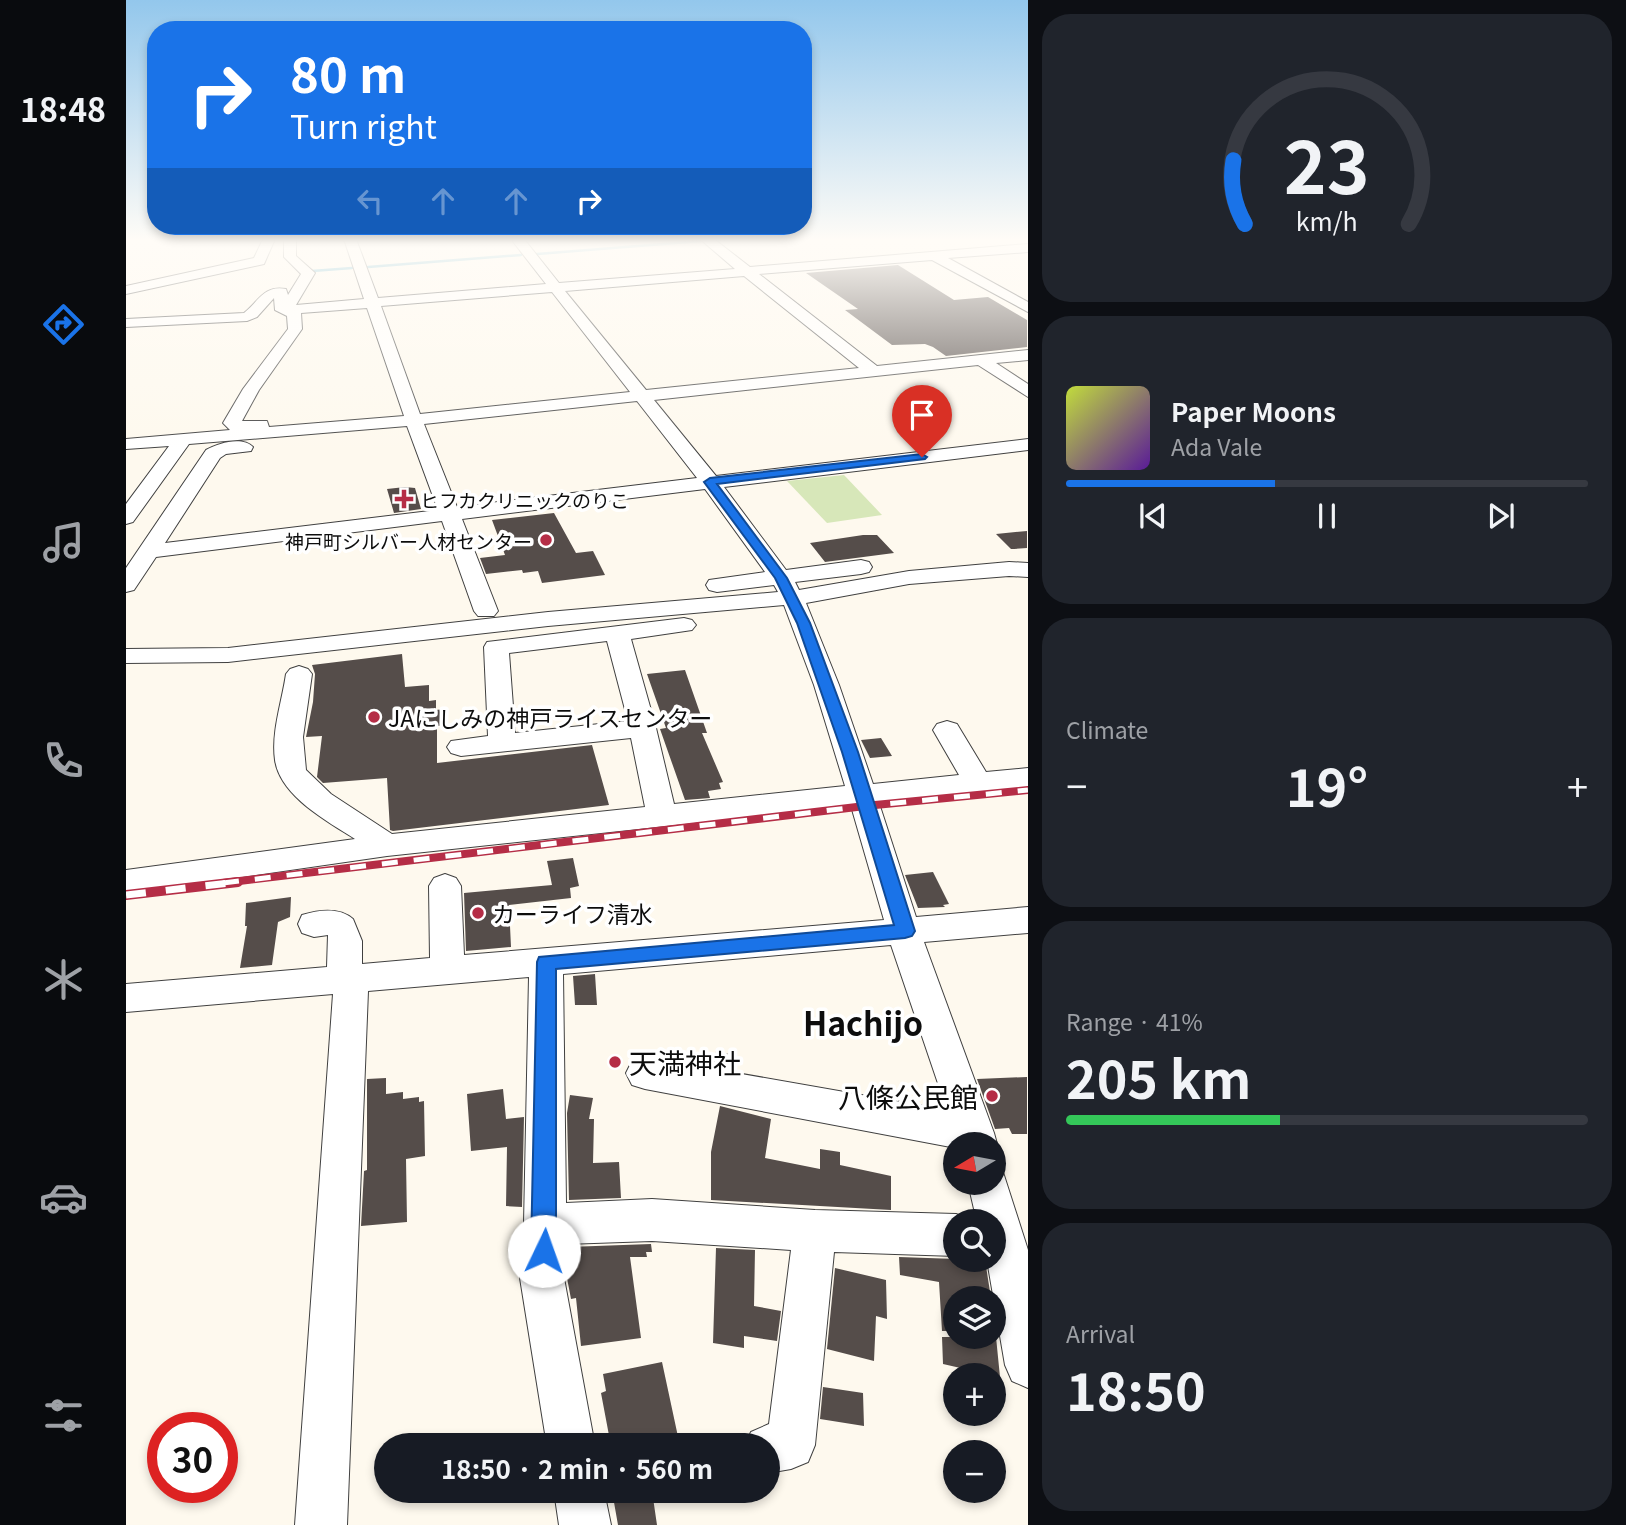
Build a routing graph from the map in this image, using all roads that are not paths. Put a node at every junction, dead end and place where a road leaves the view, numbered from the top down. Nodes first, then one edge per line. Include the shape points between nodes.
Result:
1 (256, 310) edge
2 (287, 310) edge
3 (375, 310) edge
4 (573, 310) edge
5 (796, 310) edge
6 (126, 323) edge
7 (1027, 355) edge
8 (981, 360) junction
9 (873, 371) junction
10 (1027, 392) edge
11 (642, 396) junction
12 (415, 420) junction
13 (182, 441) junction
14 (126, 444) edge
15 (1027, 444) edge
16 (202, 448) dead end
17 (710, 482) junction
18 (134, 497) edge
19 (449, 514) junction
20 (126, 517) edge
21 (126, 550) edge
22 (149, 551) junction
23 (1027, 551) edge
24 (1025, 583) edge
25 (126, 585) edge
26 (790, 595) junction
27 (486, 611) junction
28 (617, 633) junction
29 (126, 639) edge
30 (126, 656) edge
31 (299, 674) dead end
32 (643, 728) junction
33 (947, 730) dead end
34 (502, 743) junction
35 (461, 747) dead end
36 (1027, 777) edge
37 (978, 782) junction
38 (861, 794) junction
39 (661, 814) junction
40 (387, 845) junction
41 (126, 882) edge
42 (445, 886) dead end
43 (1027, 920) edge
44 (314, 924) dead end
45 (905, 931) junction
46 (546, 962) junction
47 (447, 971) junction
48 (347, 979) junction
49 (126, 998) edge
50 (645, 1073) dead end
51 (943, 1132) edge
52 (974, 1132) edge
53 (992, 1195) edge
54 (545, 1224) junction
55 (815, 1231) junction
56 (943, 1235) edge
57 (1009, 1254) edge
58 (1027, 1365) edge
59 (569, 1433) edge
60 (780, 1448) edge
61 (581, 1503) edge
62 (321, 1525) edge
63 (586, 1525) edge

1 - 6 street via 247,317
2 - 12 street via 294,314 295,329 232,423 239,427
3 - 12 street
4 - 11 street
5 - 9 street
7 - 8 street
8 - 9 street
8 - 10 street
9 - 11 street
11 - 12 street
11 - 17 street
12 - 13 street
12 - 19 street
12 - 22 street via 222,449 213,454
13 - 14 street
13 - 18 street
15 - 17 street
16 - 21 street
17 - 19 street
17 - 26 street
18 - 20 street
19 - 22 street
19 - 27 street
22 - 25 street
23 - 26 street via 901,561
24 - 26 street via 1009,569 892,579
26 - 27 street
26 - 28 street
26 - 30 street via 228,655
26 - 38 street via 850,752
27 - 29 street via 223,643
28 - 32 street
28 - 34 street via 496,647
31 - 40 street via 289,748 292,772 316,797
32 - 34 street
32 - 39 street
33 - 37 street
34 - 35 street
36 - 37 street
37 - 38 street
38 - 39 street
38 - 45 street
39 - 40 street
40 - 41 street
42 - 47 street
43 - 45 street
44 - 48 street via 333,923 344,932
45 - 46 street
45 - 52 street
46 - 47 street
46 - 54 street
47 - 48 street
48 - 49 street
48 - 62 street
50 - 51 street
53 - 57 street
54 - 55 street via 652,1220
54 - 59 street via 542,1278
55 - 56 street
55 - 60 street via 792,1446
57 - 58 street
61 - 63 street

